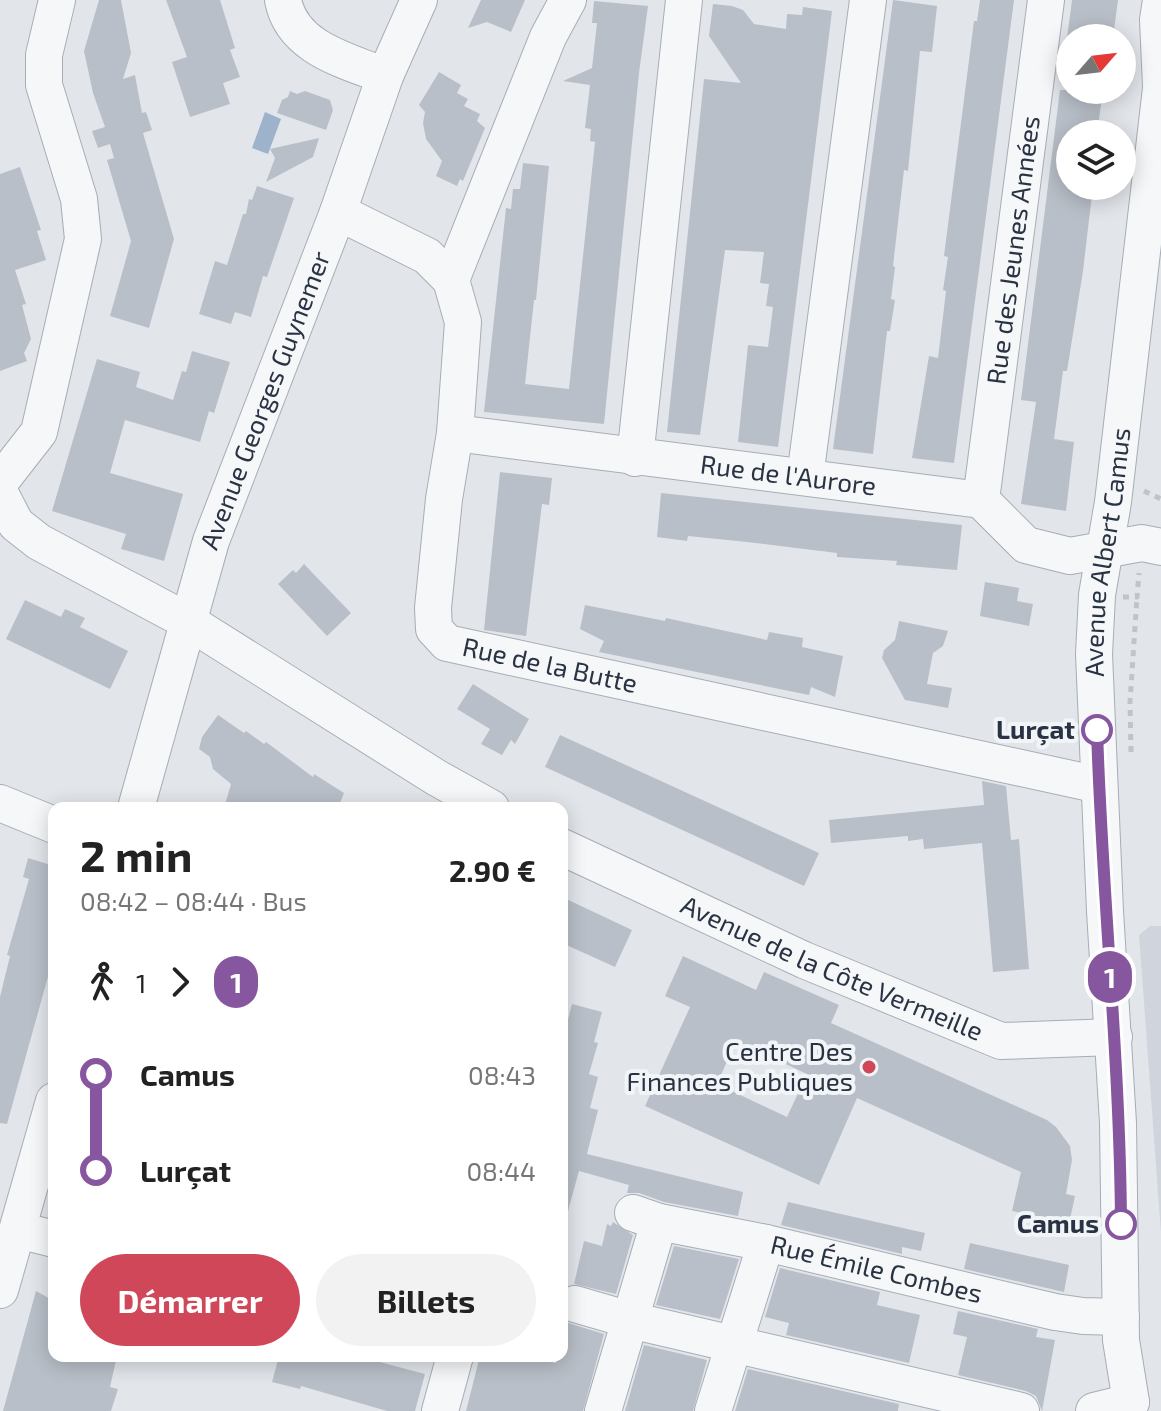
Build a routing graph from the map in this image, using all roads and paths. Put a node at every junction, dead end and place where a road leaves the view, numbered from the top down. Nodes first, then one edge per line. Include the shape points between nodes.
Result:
1 (57, 0) edge
2 (283, 0) edge
3 (419, 0) edge
4 (568, 0) edge
5 (684, 0) edge
6 (868, 0) edge
7 (1046, 0) edge
8 (1161, 0) edge
9 (385, 76) junction
10 (1161, 88) edge
11 (338, 212) junction
12 (451, 280) junction
13 (455, 433) junction
14 (635, 458) junction
15 (805, 477) junction
16 (0, 482) edge
17 (1143, 491) dead end
18 (0, 493) edge
19 (1161, 499) edge
20 (981, 500) junction
21 (1161, 547) edge
22 (1103, 548) junction
23 (189, 622) junction
24 (1099, 785) junction
25 (138, 802) edge
26 (480, 802) edge
27 (0, 803) edge
28 (48, 823) edge
29 (568, 850) edge
30 (1114, 1037) junction
31 (48, 1122) edge
32 (18, 1230) junction
33 (48, 1238) edge
34 (766, 1243) junction
35 (0, 1290) edge
36 (575, 1304) dead end
37 (1121, 1317) junction
38 (630, 1320) junction
39 (735, 1345) junction
40 (453, 1362) edge
41 (1136, 1407) edge
42 (440, 1411) edge
43 (603, 1411) edge
44 (713, 1411) edge
45 (1021, 1411) edge
46 (1094, 1411) edge

1 - 16 street via 44,55 44,85 79,199 83,239 39,432
2 - 9 street via 291,24 309,44
3 - 9 street, Avenue Georges Guynemer
4 - 12 street via 548,37
5 - 14 street
6 - 15 street
7 - 20 street, Rue des Jeunes Années
8 - 10 street, Avenue Albert Camus
9 - 11 street, Avenue Georges Guynemer
10 - 22 street, Avenue Albert Camus via 1113,502
11 - 12 street via 427,256
11 - 23 street, Avenue Georges Guynemer via 211,541
12 - 13 street, Rue de la Butte via 463,322
13 - 14 street, Rue de l'Aurore
13 - 24 street, Rue de la Butte via 433,608 434,629 447,643
14 - 15 street, Rue de l'Aurore
15 - 20 street, Rue de l'Aurore
17 - 19 path
18 - 23 street via 16,524 39,542
20 - 22 street via 1026,545 1070,556
21 - 22 street via 1142,543
22 - 24 street, Avenue Albert Camus via 1094,654
23 - 25 street, Avenue Georges Guynemer
23 - 26 street
24 - 30 street, Avenue Albert Camus
27 - 28 street
29 - 30 street, Avenue de la Côte Vermeille via 804,960 1001,1041
30 - 37 street, Avenue Albert Camus
31 - 32 street
32 - 33 street
32 - 35 street
34 - 37 street, Rue Émile Combes via 1055,1312
34 - 38 street, Rue Émile Combes via 646,1218
34 - 39 street
36 - 38 street
37 - 41 street, Avenue Albert Camus
38 - 39 street
38 - 43 street
39 - 44 street
39 - 45 street
40 - 42 street
41 - 46 street

